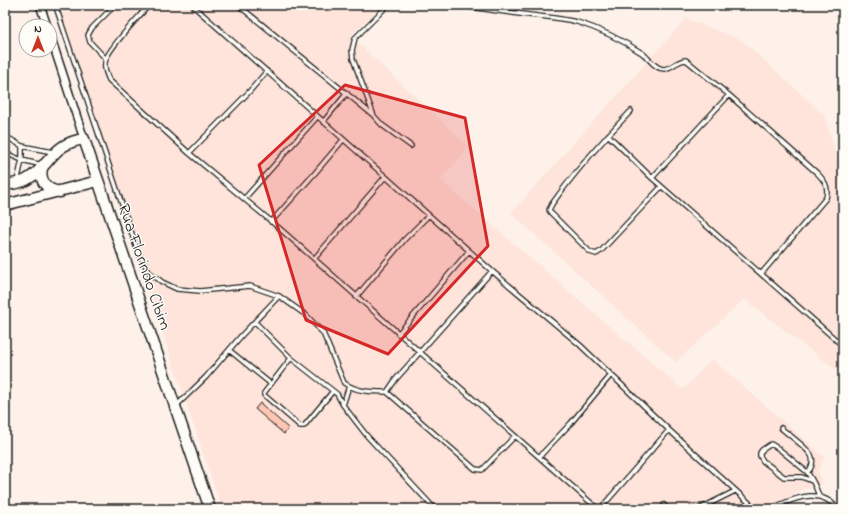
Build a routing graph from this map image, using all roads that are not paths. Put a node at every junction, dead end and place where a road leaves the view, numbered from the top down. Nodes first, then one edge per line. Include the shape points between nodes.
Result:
1 (40, 5) edge
2 (57, 5) edge
3 (115, 5) edge
4 (149, 5) edge
5 (192, 5) edge
6 (238, 5) edge
7 (388, 5) edge
8 (453, 5) edge
9 (44, 18) edge
10 (58, 58) edge
11 (106, 58) junction
12 (267, 71) junction
13 (347, 94) junction
14 (729, 95) junction
15 (631, 111) dead end
16 (317, 116) junction
17 (374, 116) junction
18 (323, 122) junction
19 (608, 135) junction
20 (5, 136) edge
21 (84, 139) junction
22 (343, 140) junction
23 (22, 146) junction
24 (412, 146) dead end
25 (54, 152) junction
26 (5, 153) edge
27 (189, 153) junction
28 (22, 160) junction
29 (44, 166) junction
30 (385, 177) junction
31 (652, 178) junction
32 (98, 181) junction
33 (16, 183) junction
34 (5, 185) edge
35 (661, 187) junction
36 (60, 192) junction
37 (244, 199) junction
38 (5, 205) edge
39 (429, 215) junction
40 (271, 222) junction
41 (469, 251) junction
42 (314, 260) junction
43 (492, 271) junction
44 (761, 274) junction
45 (279, 296) junction
46 (356, 297) junction
47 (255, 322) junction
48 (398, 334) junction
49 (843, 346) edge
50 (229, 350) junction
51 (420, 353) junction
52 (291, 358) junction
53 (611, 374) junction
54 (271, 384) junction
55 (349, 386) junction
56 (333, 391) junction
57 (387, 392) junction
58 (343, 404) junction
59 (175, 407) junction
60 (781, 428) dead end
61 (669, 430) junction
62 (515, 436) junction
63 (539, 457) junction
64 (807, 472) junction
65 (812, 481) junction
66 (735, 490) junction
67 (819, 496) junction
68 (664, 505) dead end
69 (210, 509) edge
70 (435, 509) edge
71 (599, 509) edge
72 (667, 509) edge
73 (699, 509) edge
74 (756, 509) edge
75 (769, 509) edge
76 (838, 509) edge

1 - 9 street
2 - 45 lane via 138,252 149,272 177,290 200,291 250,286
3 - 11 lane via 88,35 90,42
4 - 11 lane
5 - 12 lane
6 - 13 lane
7 - 17 lane via 353,42 353,59
8 - 14 lane via 577,22 612,35 630,45 657,67 664,69 686,60
10 - 21 street, Rua Florindo Cibim
11 - 27 lane via 105,69 109,80
12 - 16 lane
12 - 27 lane
13 - 17 lane
13 - 18 lane
14 - 31 lane
14 - 44 lane via 817,173 827,185 826,198
15 - 19 lane
16 - 18 lane
16 - 37 lane
17 - 24 lane via 382,125
18 - 22 lane
19 - 31 lane
19 - 35 lane via 578,169 550,208 551,213 590,252 596,254 601,250
20 - 23 lane
21 - 25 street via 75,140
21 - 32 street, Rua Florindo Cibim
22 - 30 lane
22 - 40 lane
23 - 25 lane
23 - 28 lane
25 - 29 street
26 - 28 lane
27 - 37 lane
28 - 29 lane
28 - 33 lane
29 - 33 street via 26,180
29 - 36 street via 41,171 44,184
30 - 39 lane
30 - 42 lane
31 - 35 lane
32 - 36 street
32 - 59 street, Rua Florindo Cibim
33 - 34 street
35 - 44 lane
36 - 38 street
37 - 40 lane
39 - 41 lane
39 - 46 lane
40 - 42 lane
41 - 43 lane
41 - 48 lane
42 - 46 lane
43 - 51 lane
43 - 53 lane via 580,344
44 - 49 lane
45 - 47 lane
45 - 55 lane via 306,315 323,333 344,383
46 - 48 lane
47 - 50 lane
47 - 52 lane
48 - 51 lane
50 - 54 lane
50 - 59 lane
51 - 57 lane
51 - 62 lane
52 - 54 lane
52 - 56 lane
53 - 61 lane
53 - 63 lane via 572,423
54 - 56 lane via 264,391 264,395 300,426 304,426
55 - 57 lane via 364,392
55 - 58 lane
56 - 58 lane
57 - 62 lane via 475,469 482,470
58 - 70 lane via 367,436
59 - 69 street, Rua Florindo Cibim
60 - 64 lane via 810,454 812,463
61 - 66 lane
61 - 71 lane
62 - 63 lane
63 - 71 lane
64 - 65 lane
64 - 65 lane via 772,444 760,453 763,461 784,477 802,477
65 - 67 lane
66 - 73 lane
66 - 74 lane
67 - 75 lane via 803,497
67 - 76 lane
68 - 72 lane

